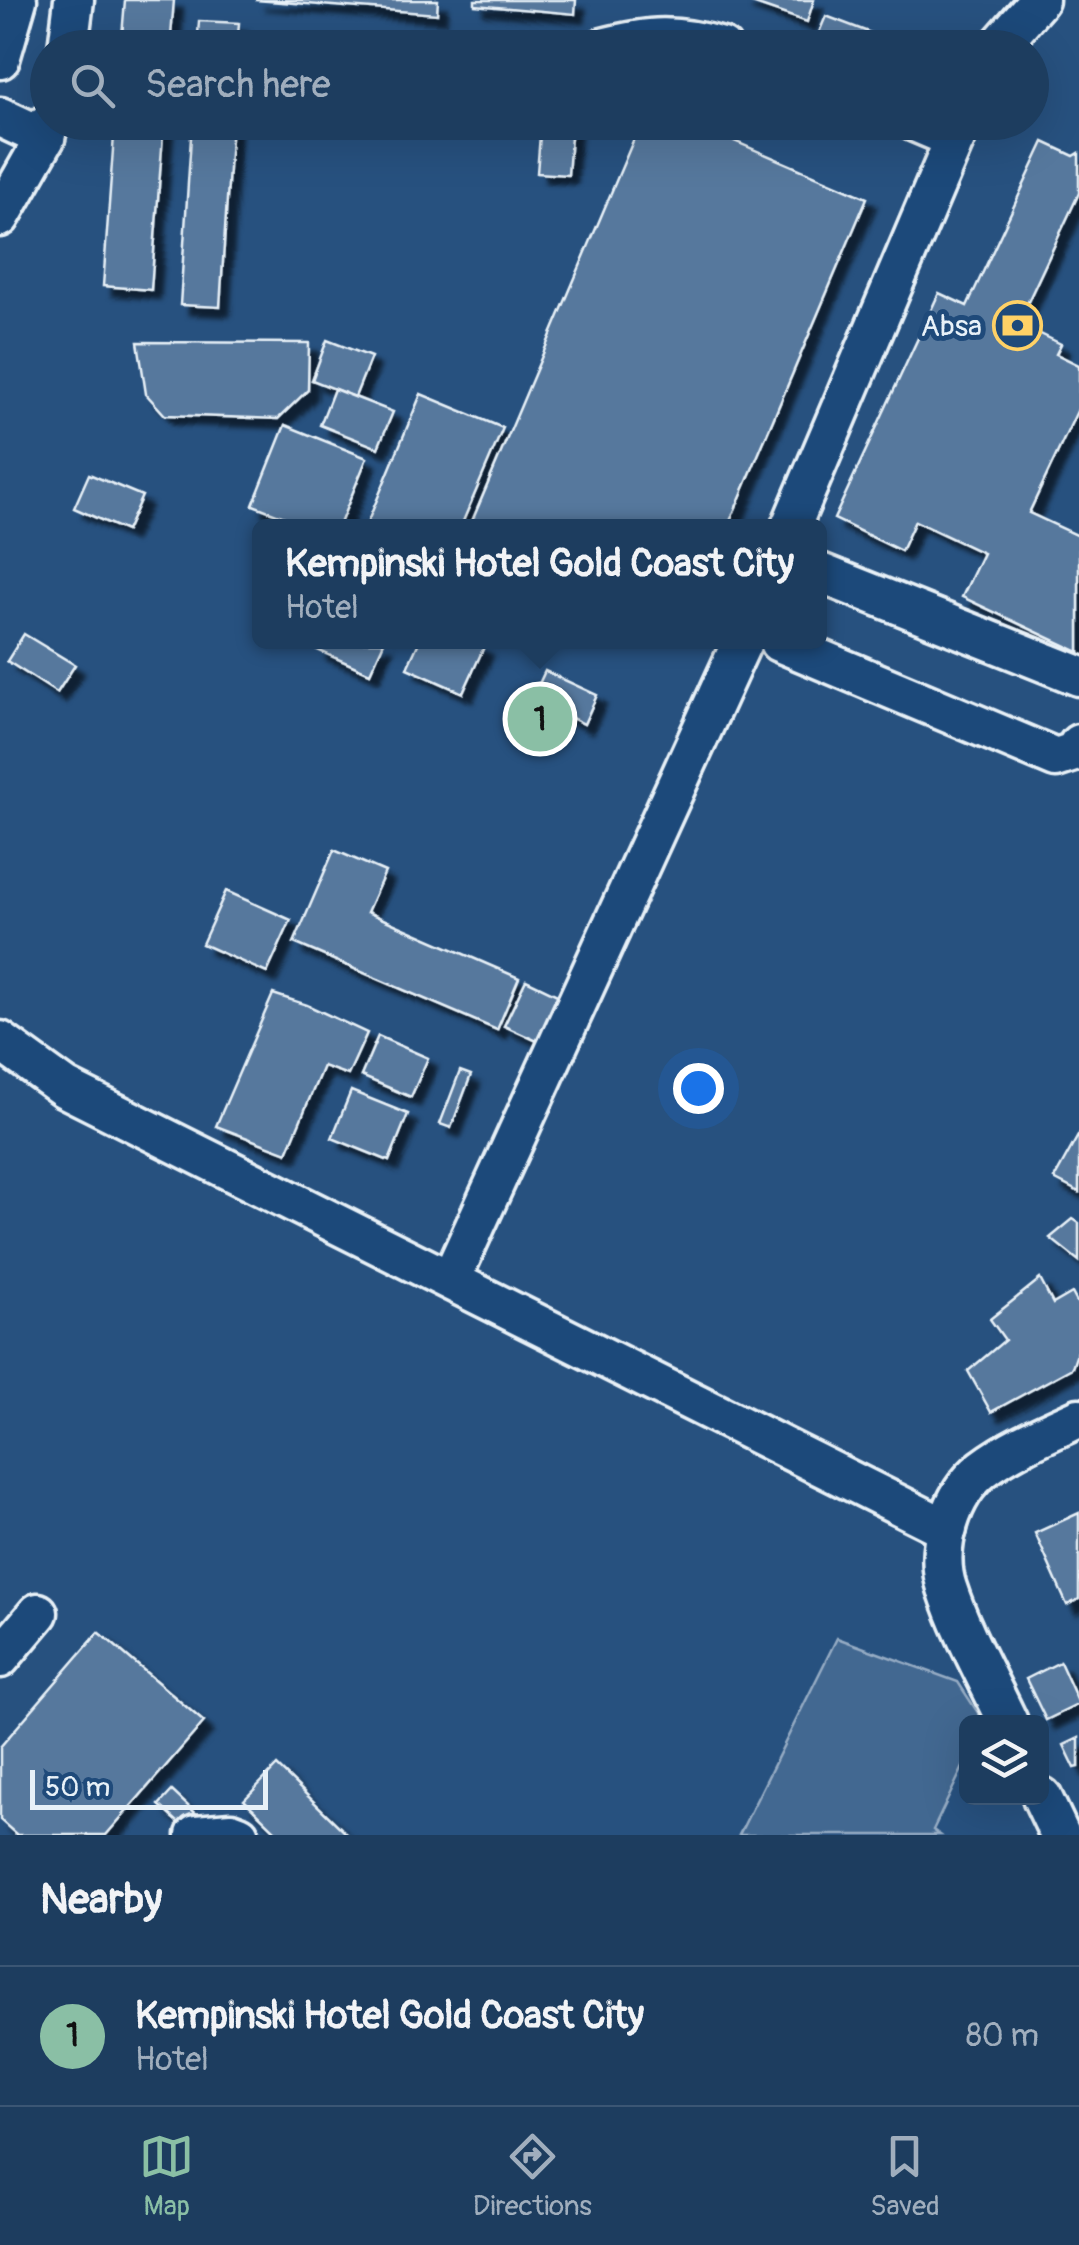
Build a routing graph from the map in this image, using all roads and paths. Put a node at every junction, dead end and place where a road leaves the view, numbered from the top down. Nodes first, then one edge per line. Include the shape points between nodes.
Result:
1 (17, 0) edge
2 (74, 0) edge
3 (1005, 0) edge
4 (1039, 0) edge
5 (70, 30) edge
6 (998, 30) edge
7 (1011, 30) edge
8 (0, 59) edge
9 (0, 117) edge
10 (30, 125) edge
11 (42, 140) edge
12 (954, 140) edge
13 (0, 217) edge
14 (794, 519) edge
15 (827, 576) edge
16 (739, 649) edge
17 (796, 649) edge
18 (1079, 676) edge
19 (1079, 744) edge
20 (0, 1041) edge
21 (452, 1279) junction
22 (1079, 1418) edge
23 (947, 1529) junction
24 (38, 1613) dead end
25 (0, 1658) edge
26 (1005, 1715) edge
27 (1046, 1805) edge
28 (196, 1835) edge
29 (239, 1835) edge
30 (1060, 1835) edge

1 - 8 street
2 - 5 street
3 - 6 street
4 - 7 street
9 - 10 street
11 - 13 street
12 - 14 street
15 - 18 street
16 - 21 street
17 - 19 street via 1056,758
20 - 21 street via 65,1088
21 - 23 street
22 - 23 street via 980,1471 958,1499
23 - 26 street via 946,1587
24 - 25 street
27 - 30 street
28 - 29 street

